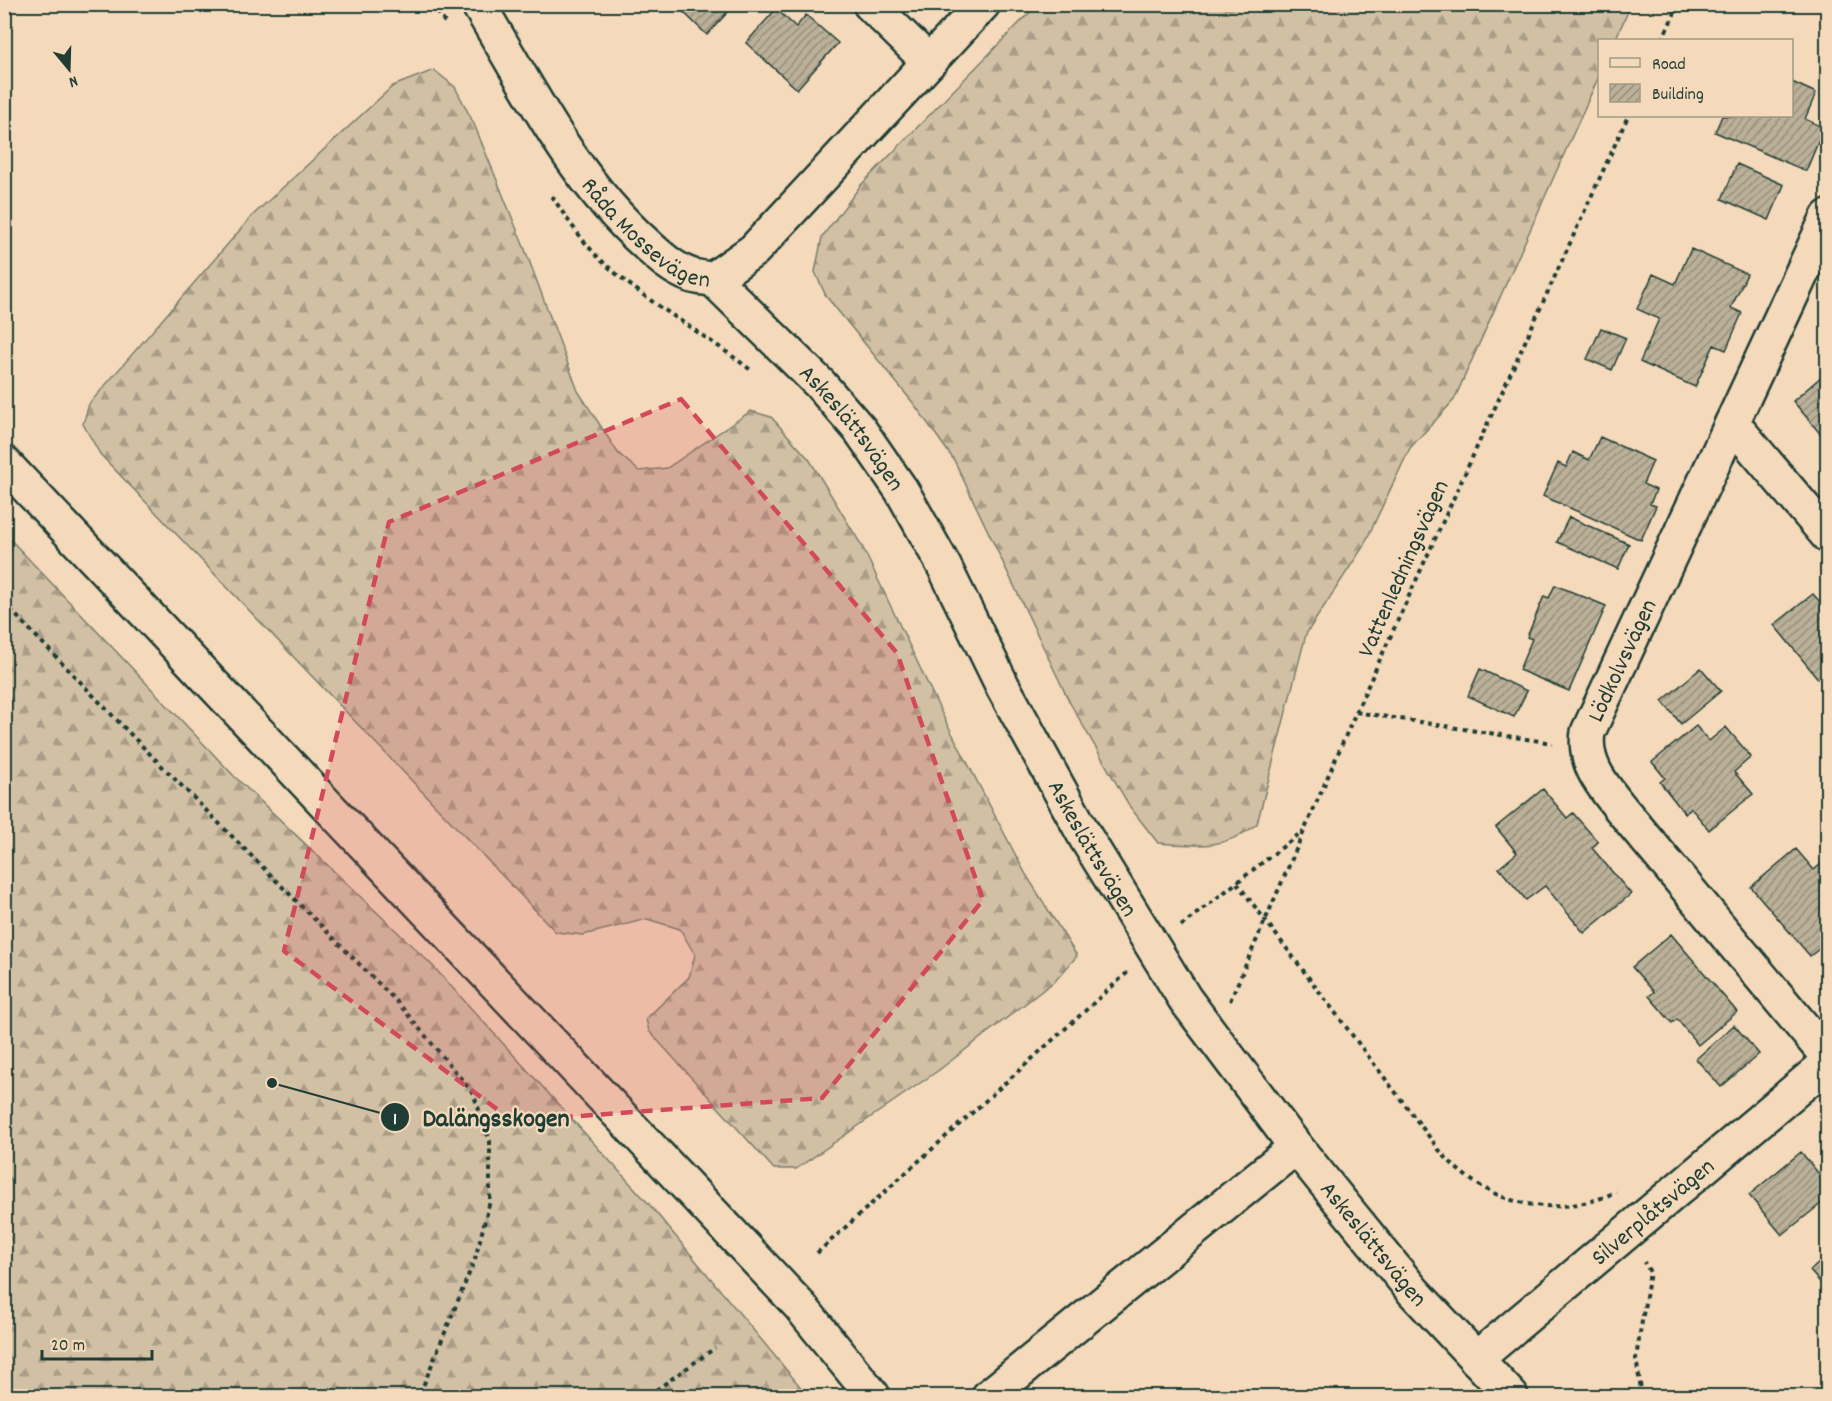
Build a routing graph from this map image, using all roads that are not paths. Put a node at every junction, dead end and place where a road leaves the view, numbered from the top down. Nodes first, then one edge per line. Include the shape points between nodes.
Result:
1 (478, 4) edge
2 (870, 4) edge
3 (983, 4) edge
4 (929, 62) junction
5 (1827, 216) edge
6 (713, 279) junction
7 (1732, 423) junction
8 (4, 463) edge
9 (1827, 536) edge
10 (1827, 1057) edge
11 (1827, 1063) edge
12 (1296, 1147) junction
13 (1476, 1359) junction
14 (873, 1396) edge
15 (989, 1396) edge
16 (1511, 1396) edge

1 - 6 street, Råda Mossevägen via 571,158 616,217 666,261 691,276
2 - 4 street
3 - 4 street, Råda Mossevägen
4 - 6 street, Råda Mossevägen via 754,250
5 - 7 street, Lödkolvsvägen
6 - 12 street, Askeslättsvägen via 820,384 860,430 902,491 1086,838 1185,999
7 - 9 street
7 - 10 street, Lödkolvsvägen via 1587,732 1585,748 1600,782
8 - 14 street via 800,1306
11 - 13 street, Silverplåtsvägen
12 - 13 street, Askeslättsvägen via 1413,1291
12 - 15 street
13 - 16 street, Askeslättsvägen

